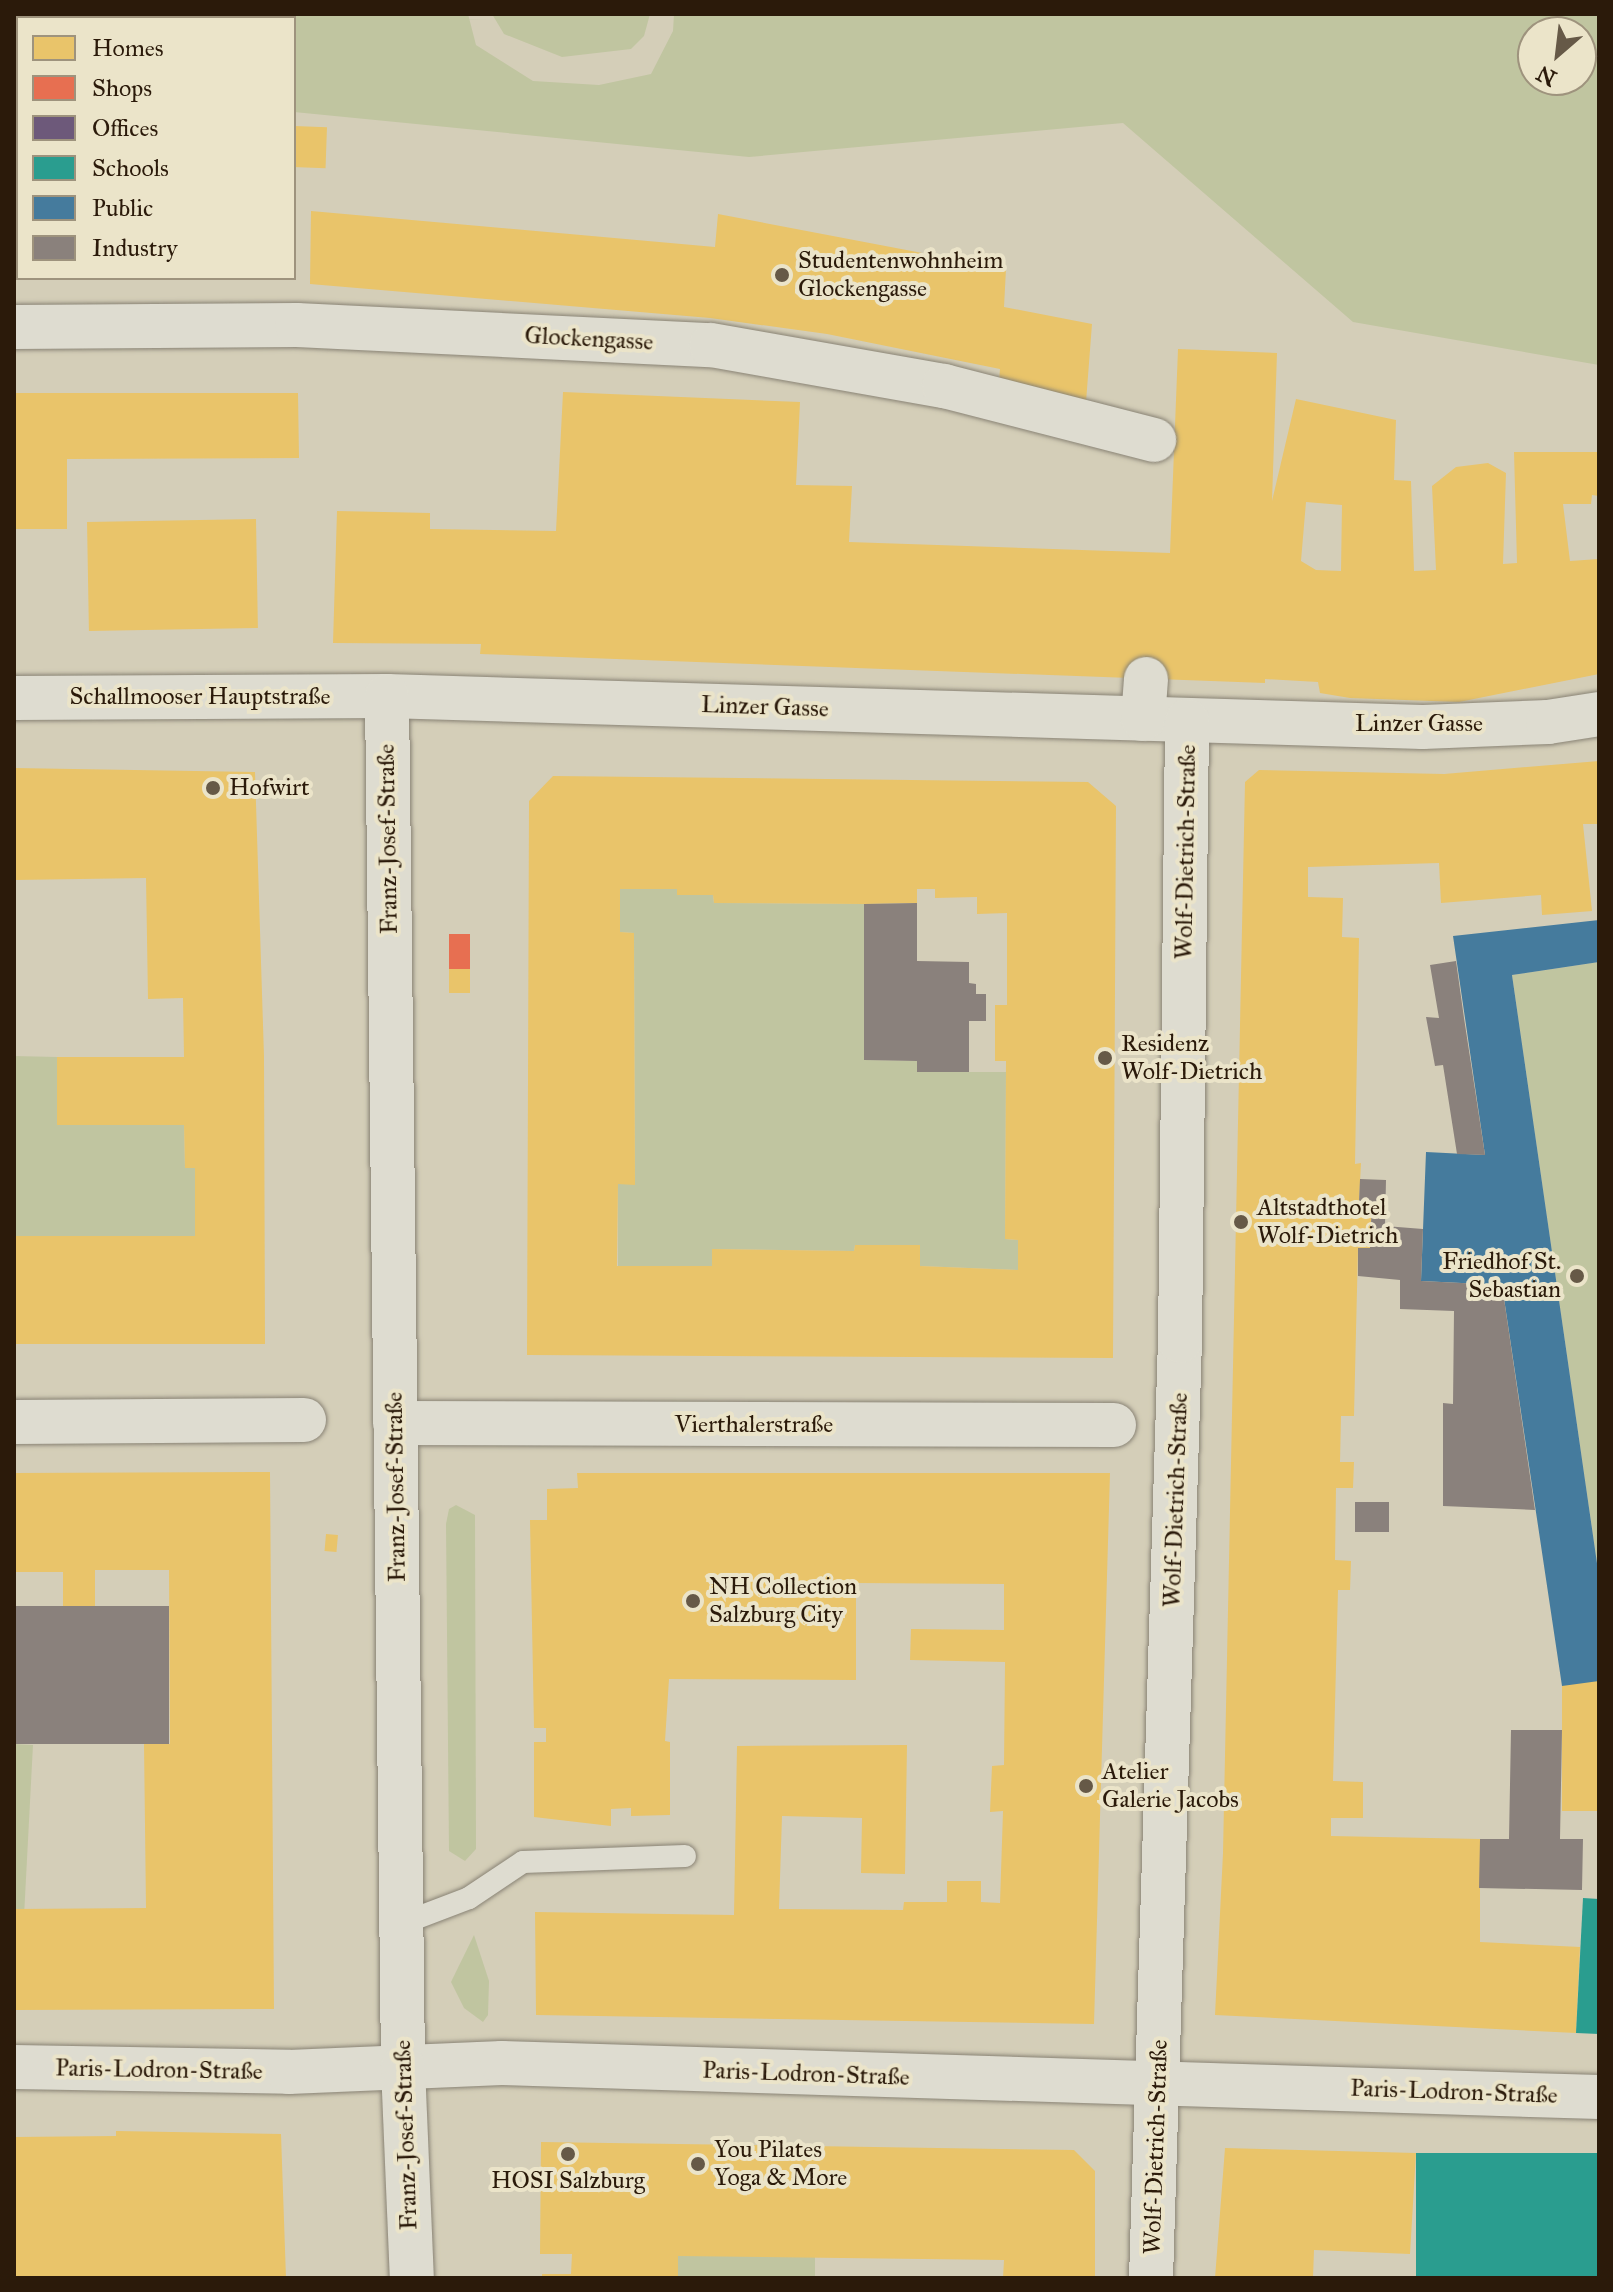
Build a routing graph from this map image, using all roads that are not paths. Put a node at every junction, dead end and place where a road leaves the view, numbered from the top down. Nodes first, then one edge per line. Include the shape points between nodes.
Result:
1 (14, 327) edge
2 (1154, 440) dead end
3 (387, 696) junction
4 (14, 698) edge
5 (1599, 714) edge
6 (1187, 721) junction
7 (304, 1420) dead end
8 (14, 1422) edge
9 (395, 1423) junction
10 (1114, 1425) dead end
11 (685, 1856) dead end
12 (401, 1924) junction
13 (14, 2067) edge
14 (403, 2067) junction
15 (1158, 2082) junction
16 (1599, 2097) edge
17 (412, 2278) edge
18 (1151, 2278) edge

1 - 2 street, Glockengasse via 297,325 711,345 944,386
3 - 4 street, Schallmooser Hauptstraße
3 - 6 street, Linzer Gasse via 1145,699
3 - 9 street, Franz-Josef-Straße
5 - 6 street, Linzer Gasse via 1548,722 1423,727
6 - 15 street, Wolf-Dietrich-Straße via 1180,1341
7 - 8 street
9 - 10 street, Vierthalerstraße
9 - 12 street, Franz-Josef-Straße
11 - 12 lane via 523,1862 469,1898
12 - 14 street, Franz-Josef-Straße
13 - 14 street, Paris-Lodron-Straße via 289,2072
14 - 15 street, Paris-Lodron-Straße via 502,2063
14 - 17 street, Franz-Josef-Straße
15 - 16 street, Paris-Lodron-Straße
15 - 18 street, Wolf-Dietrich-Straße

